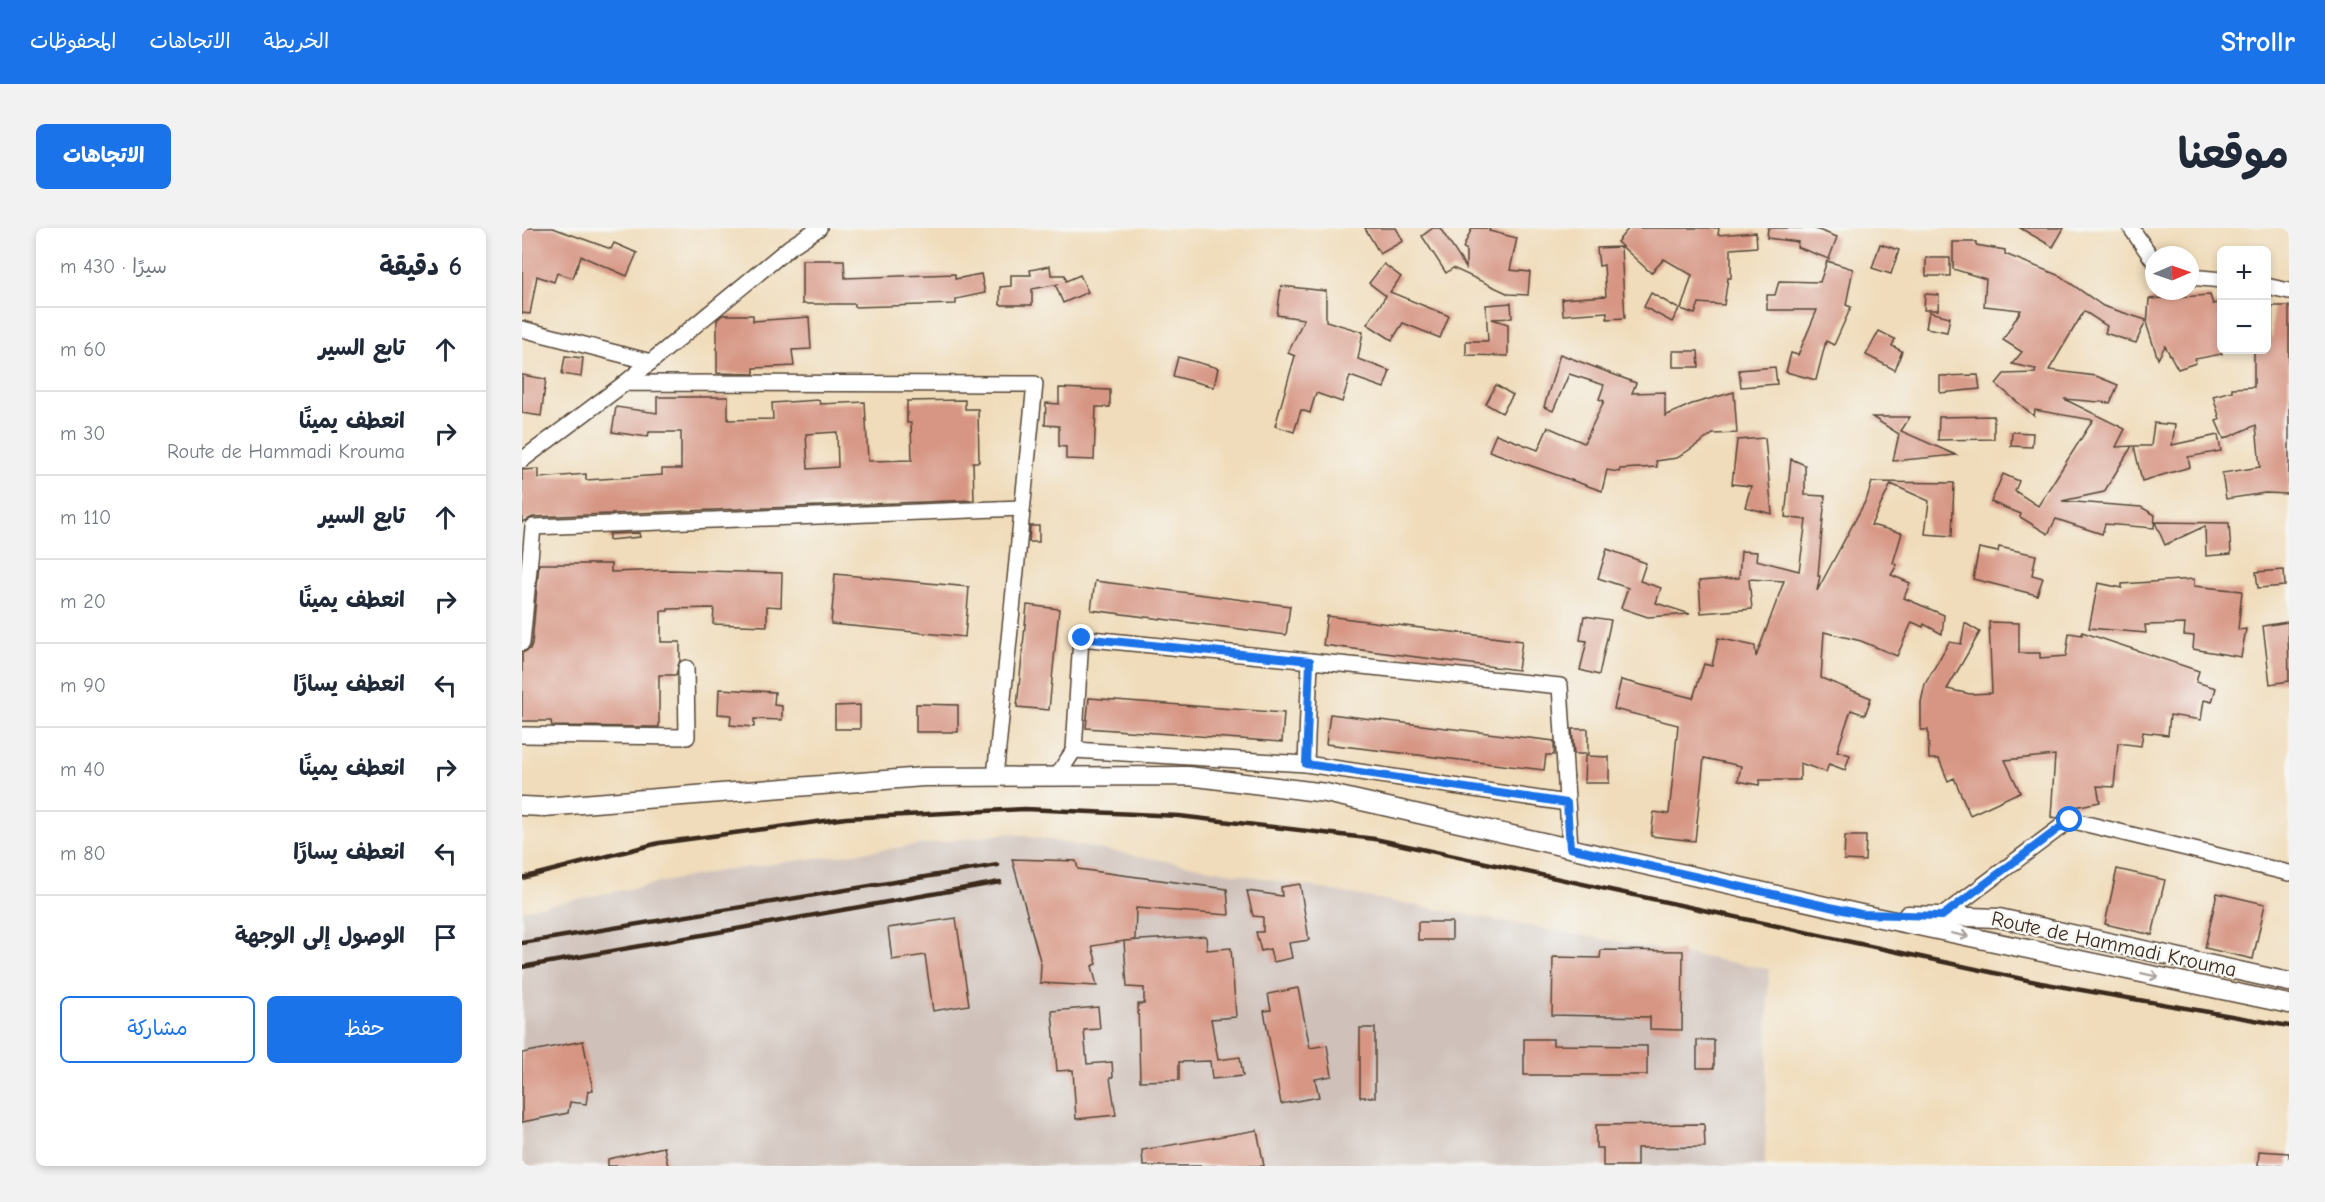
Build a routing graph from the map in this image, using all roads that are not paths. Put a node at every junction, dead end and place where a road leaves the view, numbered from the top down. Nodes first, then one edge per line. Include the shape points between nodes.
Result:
1 (819, 228) edge
2 (2131, 228) edge
3 (2145, 248) edge
4 (2199, 278) edge
5 (2217, 280) edge
6 (2271, 287) edge
7 (2289, 291) edge
8 (522, 329) edge
9 (651, 362) junction
10 (625, 383) junction
11 (522, 460) edge
12 (1022, 508) junction
13 (522, 643) edge
14 (1310, 661) junction
15 (686, 668) dead end
16 (522, 735) edge
17 (1074, 750) junction
18 (1306, 764) junction
19 (1057, 776) junction
20 (995, 777) junction
21 (1567, 803) junction
22 (522, 806) edge
23 (1570, 848) junction
24 (2289, 873) edge
25 (1861, 914) junction
26 (1942, 916) junction
27 (2289, 982) edge
28 (2289, 1004) edge

1 - 9 street via 790,247
2 - 3 street
4 - 5 street
6 - 7 street
8 - 9 street
9 - 10 street
10 - 11 street
10 - 12 street via 1035,384
12 - 13 street via 533,527
12 - 20 street
14 - 17 street via 1082,638
14 - 18 street
14 - 21 street via 1560,686
15 - 16 street via 687,737
17 - 18 street
17 - 19 street
18 - 21 street
19 - 20 street
19 - 23 street via 1188,776 1326,793
20 - 22 street via 923,777
21 - 23 street
23 - 25 street
24 - 26 street via 2070,820
25 - 26 street, Route de Hammadi Krouma
25 -> 28 street, Route de Hammadi Krouma
26 - 27 street, Route de Hammadi Krouma via 1999,918

